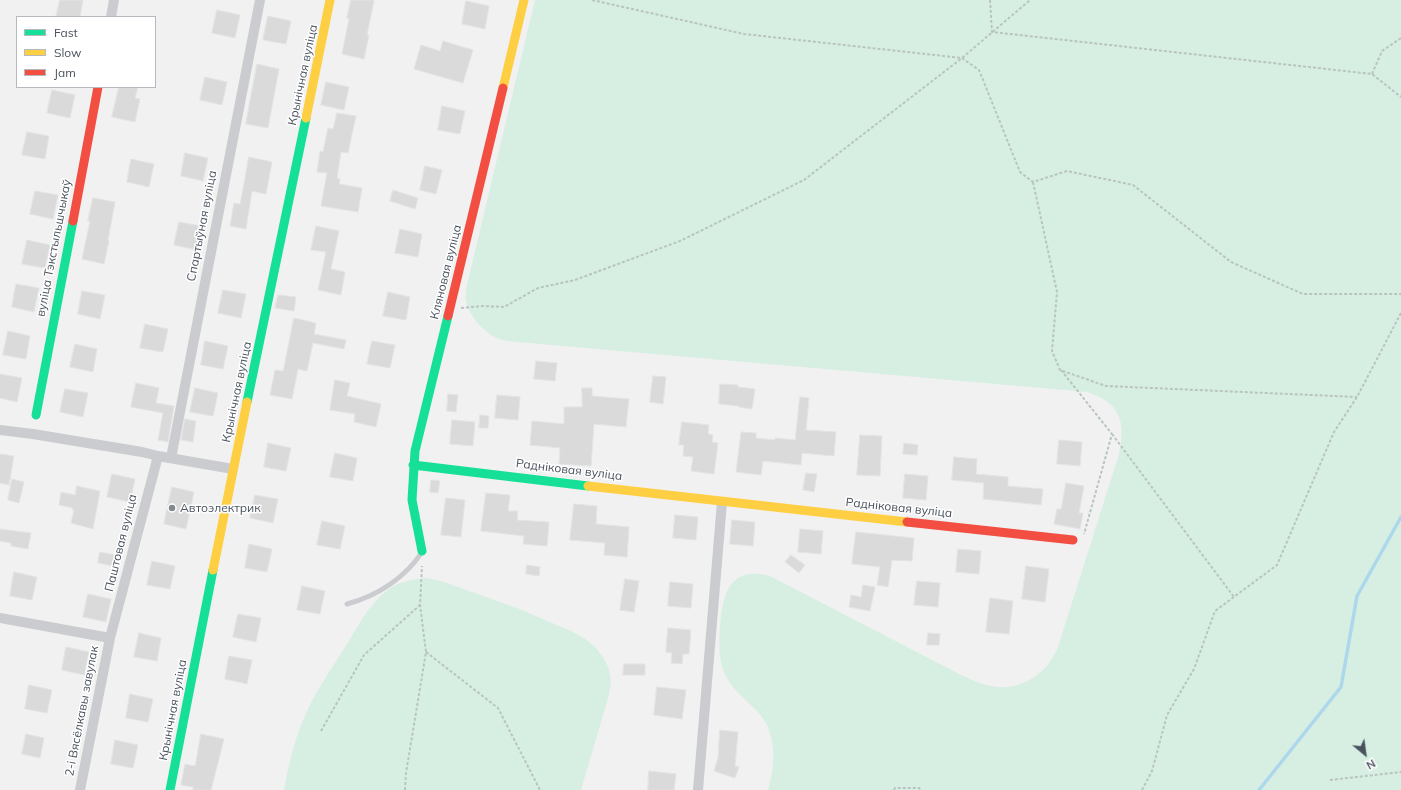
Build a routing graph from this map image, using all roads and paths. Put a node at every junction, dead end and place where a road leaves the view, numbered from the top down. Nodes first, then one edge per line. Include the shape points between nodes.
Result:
1 (114, 0) edge
2 (260, 0) edge
3 (330, 0) edge
4 (524, 0) edge
5 (592, 0) edge
6 (990, 0) edge
7 (1030, 0) edge
8 (111, 16) edge
9 (992, 32) junction
10 (1401, 38) edge
11 (962, 58) junction
12 (1372, 74) junction
13 (98, 88) edge
14 (1401, 97) edge
15 (1033, 182) junction
16 (1401, 294) edge
17 (449, 309) junction
18 (1401, 313) edge
19 (1060, 370) junction
20 (1357, 397) junction
21 (36, 415) dead end
22 (0, 430) edge
23 (1112, 434) junction
24 (158, 456) junction
25 (171, 458) junction
26 (413, 465) junction
27 (233, 469) junction
28 (722, 502) junction
29 (1073, 540) joint
30 (422, 551) junction
31 (1234, 597) junction
32 (347, 604) dead end
33 (420, 605) junction
34 (0, 618) edge
35 (110, 638) junction
36 (426, 652) junction
37 (321, 731) dead end
38 (1401, 772) edge
39 (1330, 780) dead end
40 (80, 790) edge
41 (170, 790) edge
42 (405, 790) edge
43 (540, 790) edge
44 (698, 790) edge
45 (894, 790) edge
46 (921, 790) edge
47 (1142, 790) edge

1 - 8 street
2 - 25 street, Спартыўная вуліца
3 - 27 street, Крынічная вуліца
4 - 17 street, Кляновая вуліца
5 - 11 path via 744,34
6 - 9 path
7 - 9 path
9 - 11 path
9 - 12 path
10 - 12 path via 1382,51
11 - 15 path via 979,70 1020,172
11 - 17 path via 804,180 680,241 575,280 538,288 504,307
12 - 14 path
13 - 21 street, вуліца Тэкстыльшчыкаў
15 - 16 path via 1067,171 1133,186 1231,262 1303,294
15 - 19 path via 1057,292 1052,351
17 - 26 street, Кляновая вуліца
18 - 20 path
19 - 20 path via 1106,386
19 - 23 path
20 - 31 path via 1334,432 1277,565
22 - 24 street
23 - 29 path via 1082,540
23 - 31 path
24 - 25 street
24 - 35 street, Паштовая вуліца
25 - 27 street
26 - 28 street, Радніковая вуліца
26 - 30 street, Кляновая вуліца via 412,500
27 - 41 street, Крынічная вуліца
28 - 29 street, Радніковая вуліца
28 - 44 street
30 - 32 lane via 402,575 361,600
30 - 33 path
31 - 47 path via 1216,612 1194,669 1167,715 1152,771
33 - 36 path
33 - 37 path via 364,655
34 - 35 street
35 - 40 street, 2-і Вясёлкавы завулак
36 - 42 path
36 - 43 path via 498,708
38 - 39 path
45 - 46 path

